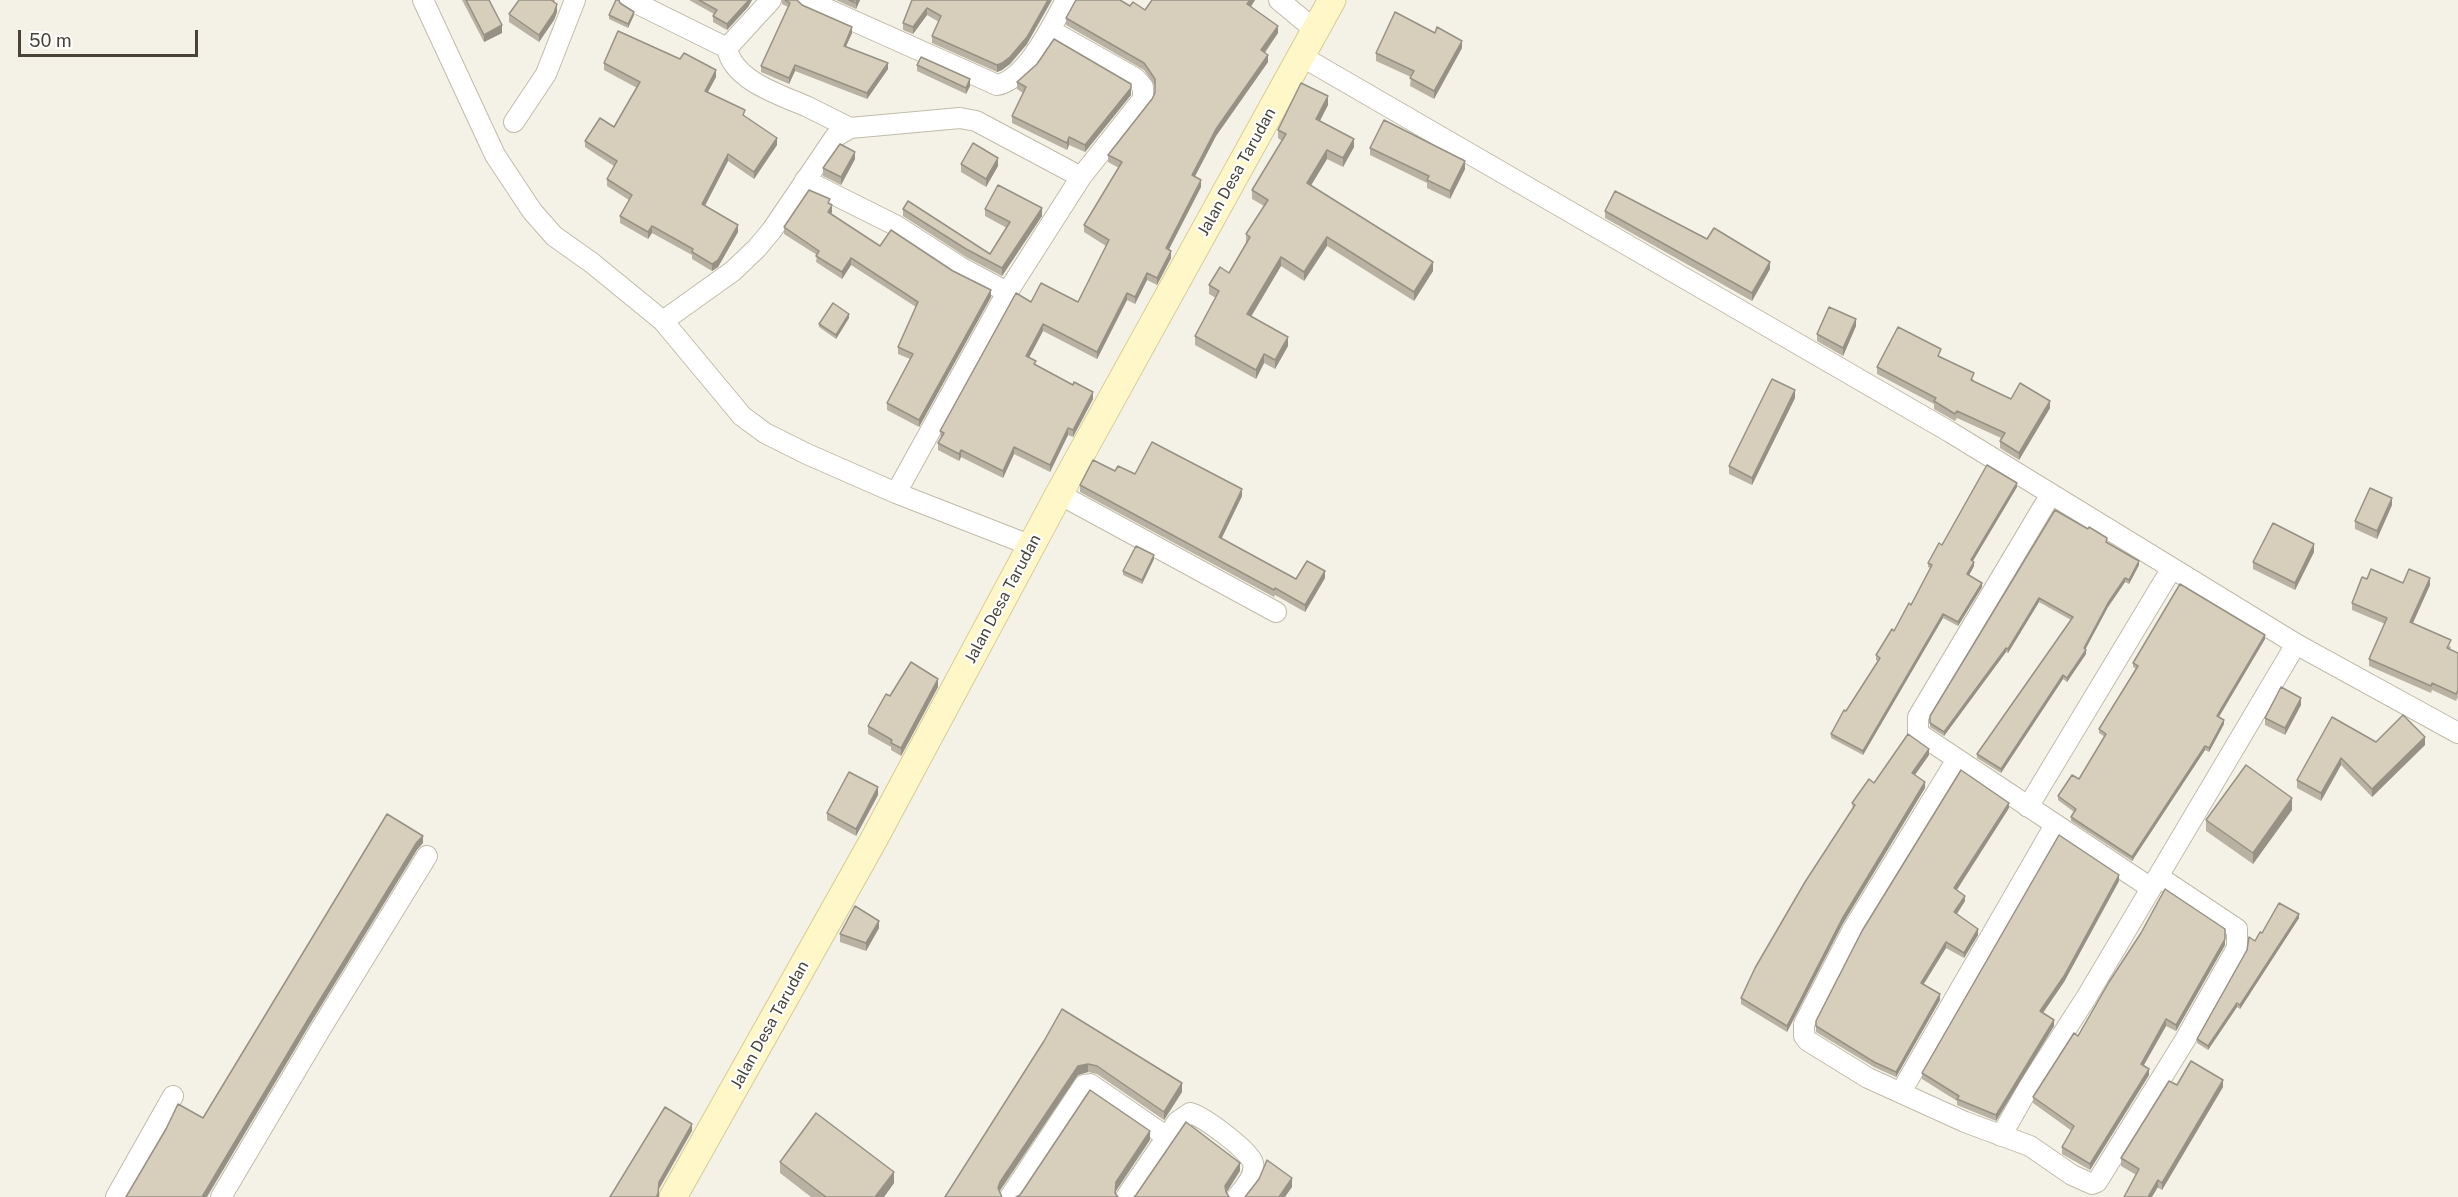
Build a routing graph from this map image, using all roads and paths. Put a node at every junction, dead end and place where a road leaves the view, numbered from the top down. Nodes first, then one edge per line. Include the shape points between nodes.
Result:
1 (423, 0) edge
2 (575, 0) edge
3 (630, 0) edge
4 (771, 0) edge
5 (807, 0) edge
6 (1066, 0) edge
7 (1279, 0) edge
8 (1332, 0) edge
9 (1050, 30) junction
10 (1315, 30) junction
11 (727, 48) junction
12 (1301, 56) junction
13 (514, 122) dead end
14 (850, 128) junction
15 (1081, 177) junction
16 (805, 180) junction
17 (1007, 292) junction
18 (663, 321) junction
19 (897, 490) junction
20 (1059, 494) junction
21 (2051, 494) junction
22 (1032, 546) junction
23 (2172, 567) junction
24 (1276, 612) dead end
25 (2296, 644) junction
26 (2458, 733) edge
27 (1956, 761) junction
28 (2028, 807) junction
29 (2055, 825) junction
30 (427, 856) dead end
31 (2155, 882) junction
32 (1901, 1092) junction
33 (173, 1096) dead end
34 (2001, 1136) junction
35 (1167, 1137) junction
36 (116, 1197) edge
37 (221, 1197) edge
38 (673, 1197) edge
39 (1010, 1197) edge
40 (1126, 1197) edge
41 (1237, 1197) edge

1 - 18 street via 495,155 532,211 554,236
2 - 13 street via 546,74
3 - 11 street
4 - 11 street
5 - 9 street via 997,85 1017,76
6 - 9 street
7 - 10 street
8 - 10 street, Jalan Desa Tarudan
9 - 15 street via 1135,78 1144,93
10 - 12 street, Jalan Desa Tarudan
11 - 14 street via 729,58 744,74 771,93
12 - 20 street, Jalan Desa Tarudan
12 - 21 street
14 - 15 street via 960,118 976,121
14 - 16 street via 830,142
15 - 17 street
16 - 17 street via 895,225
16 - 18 street via 757,248 733,271
17 - 19 street
18 - 19 street via 753,426 807,454
19 - 22 street
20 - 22 street, Jalan Desa Tarudan
20 - 24 street
21 - 23 street
21 - 27 street via 1918,717 1918,733
22 - 38 street, Jalan Desa Tarudan via 873,841
23 - 25 street
23 - 28 street
25 - 26 street
25 - 31 street
27 - 28 street
27 - 32 street via 1852,931 1804,1024 1808,1041 1868,1078
28 - 29 street
29 - 31 street
29 - 32 street
30 - 37 street
31 - 34 street
31 - 34 street via 2236,929 2237,948 2118,1151 2092,1184 2030,1146
32 - 34 street
33 - 36 street
35 - 39 street via 1090,1084 1084,1085
35 - 40 street
35 - 41 street via 1177,1122 1190,1113 1226,1136 1253,1163 1252,1177

